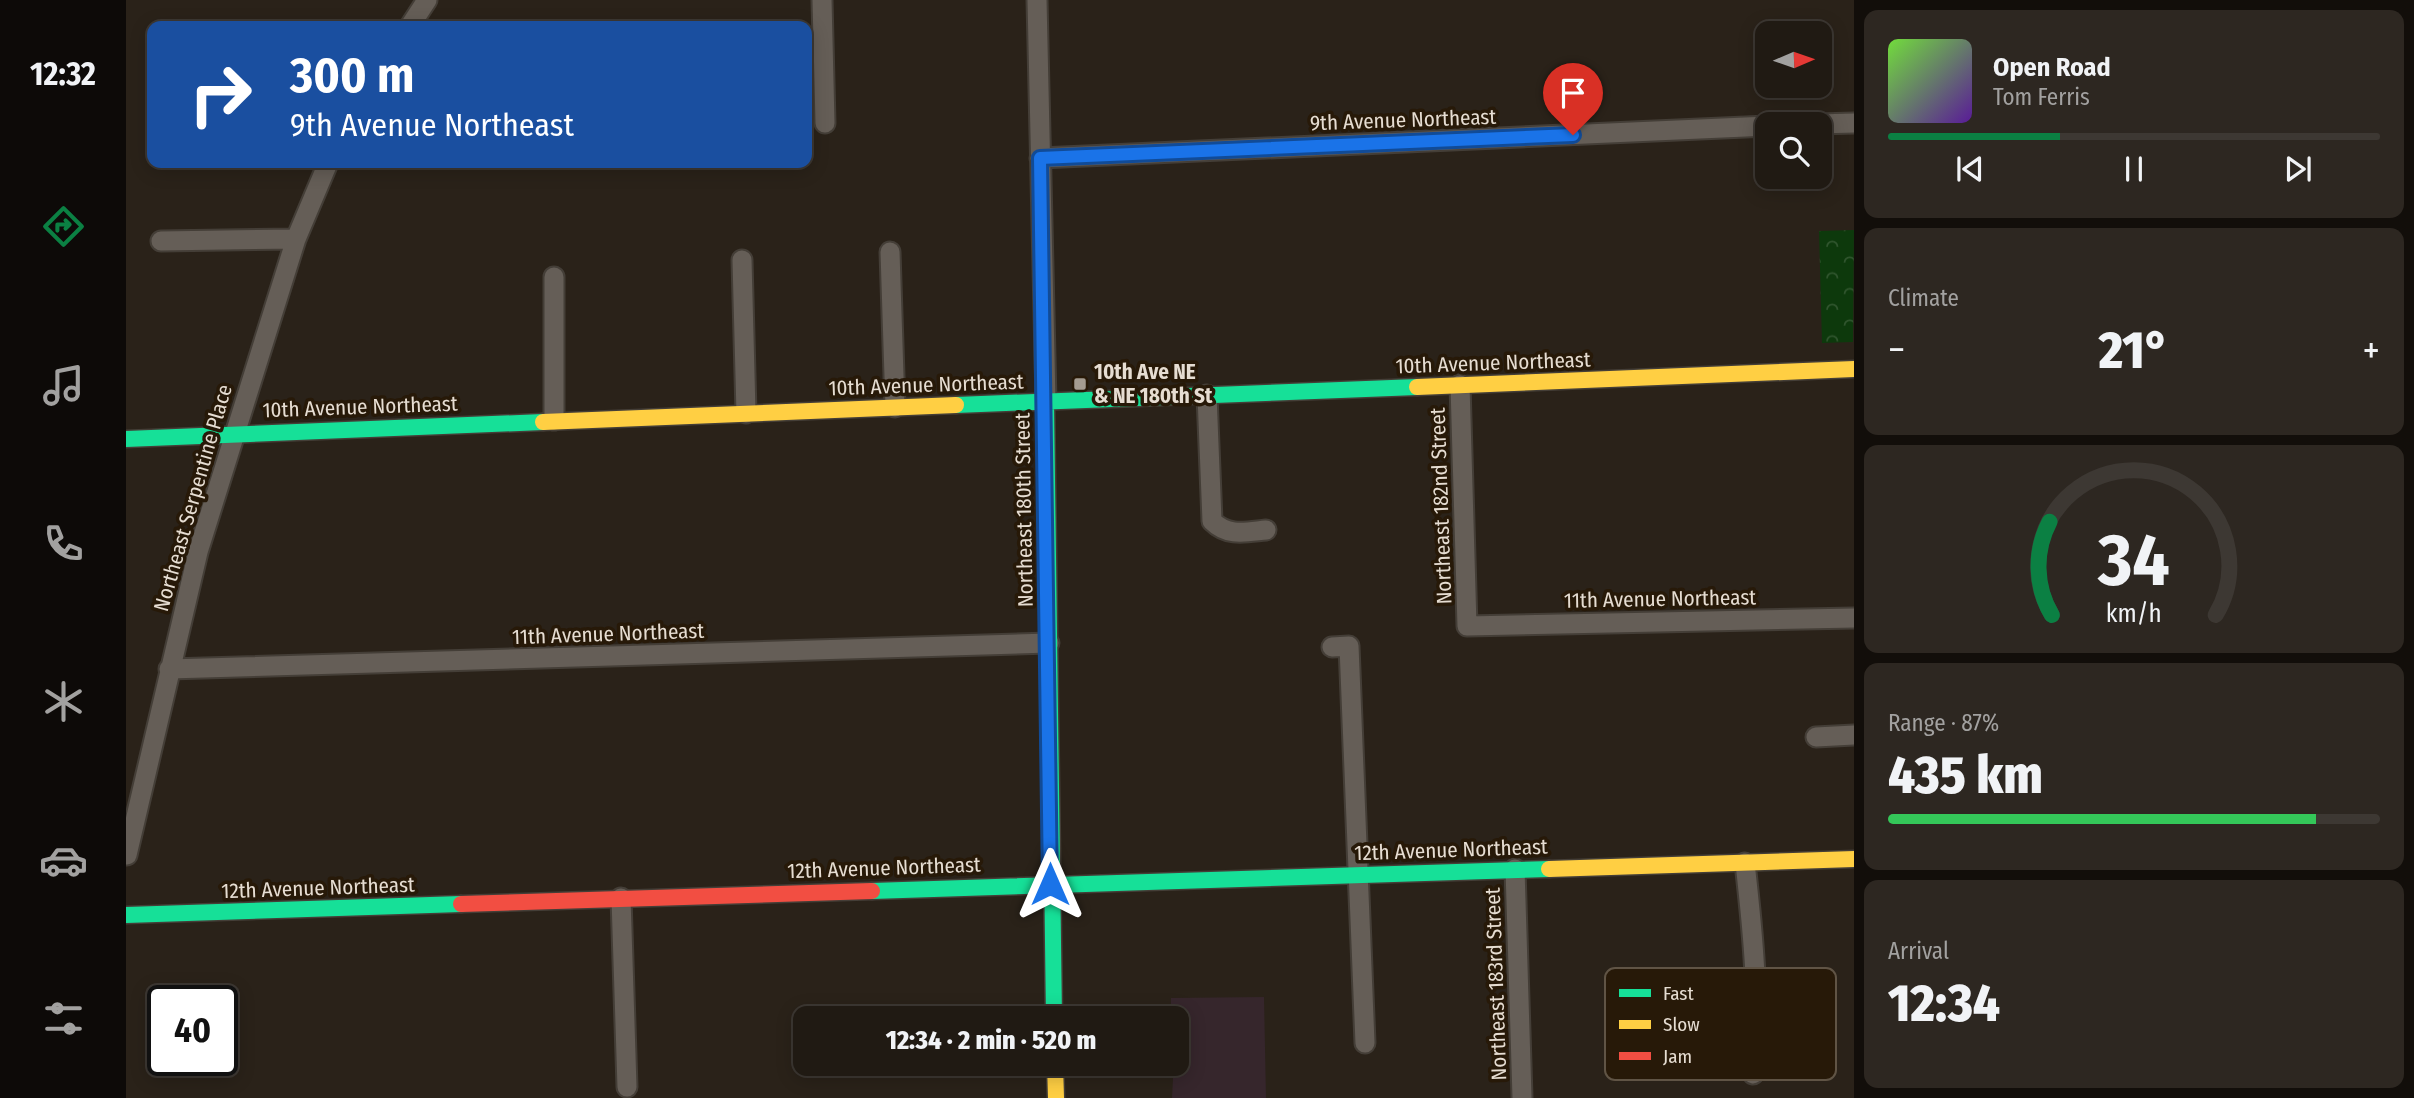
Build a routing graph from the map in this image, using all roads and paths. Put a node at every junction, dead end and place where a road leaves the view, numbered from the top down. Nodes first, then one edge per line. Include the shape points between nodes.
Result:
1 (427, 0) edge
2 (822, 0) edge
3 (1037, 0) edge
4 (413, 21) edge
5 (825, 123) dead end
6 (1854, 123) edge
7 (1832, 124) edge
8 (1755, 127) edge
9 (1040, 158) junction
10 (326, 168) edge
11 (296, 239) junction
12 (161, 241) dead end
13 (890, 251) dead end
14 (742, 260) dead end
15 (554, 277) dead end
16 (1854, 369) edge
17 (1460, 385) junction
18 (1207, 395) junction
19 (1046, 402) junction
20 (895, 407) junction
21 (747, 413) junction
22 (554, 420) junction
23 (234, 434) junction
24 (126, 439) edge
25 (1266, 530) dead end
26 (1854, 618) edge
27 (1467, 626) joint
28 (1049, 643) junction
29 (1340, 647) dead end
30 (169, 670) junction
31 (1854, 735) edge
32 (1816, 737) dead end
33 (127, 855) edge
34 (1854, 859) edge
35 (1745, 863) junction
36 (1514, 869) junction
37 (1358, 874) junction
38 (1050, 884) junction
39 (621, 898) junction
40 (126, 915) edge
41 (1755, 968) edge
42 (1054, 1006) edge
43 (1364, 1043) dead end
44 (1055, 1076) edge
45 (627, 1087) dead end
46 (1522, 1097) edge
47 (1056, 1098) edge

1 - 4 street
2 - 5 street
3 - 9 street, Northeast 180th Street
6 - 7 street
8 - 9 street, 9th Avenue Northeast
9 - 19 street, Northeast 180th Street
10 - 11 street, Northeast Serpentine Place
11 - 12 street
11 - 23 street, Northeast Serpentine Place
13 - 20 street
14 - 21 street
15 - 22 street
16 - 17 street, 10th Avenue Northeast
17 - 18 street, 10th Avenue Northeast
17 - 27 street, Northeast 182nd Street
18 - 19 street, 10th Avenue Northeast
18 - 25 street via 1212,521 1232,533
19 - 20 street, 10th Avenue Northeast
19 - 28 street, Northeast 180th Street
20 - 21 street, 10th Avenue Northeast
21 - 22 street, 10th Avenue Northeast
22 - 23 street, 10th Avenue Northeast
23 - 24 street, 10th Avenue Northeast
23 - 30 street, Northeast Serpentine Place
26 - 27 street, 11th Avenue Northeast
28 - 30 street, 11th Avenue Northeast
28 - 38 street, Northeast 180th Street
29 - 37 street
30 - 33 street, Northeast Serpentine Place
31 - 32 street
34 - 35 street, 12th Avenue Northeast
35 - 36 street, 12th Avenue Northeast
35 - 41 street
36 - 37 street, 12th Avenue Northeast
36 - 46 street, Northeast 183rd Street
37 - 38 street, 12th Avenue Northeast
37 - 43 street
38 - 39 street, 12th Avenue Northeast
38 - 42 street, Northeast 180th Street
39 - 40 street, 12th Avenue Northeast
39 - 45 street
44 - 47 street

